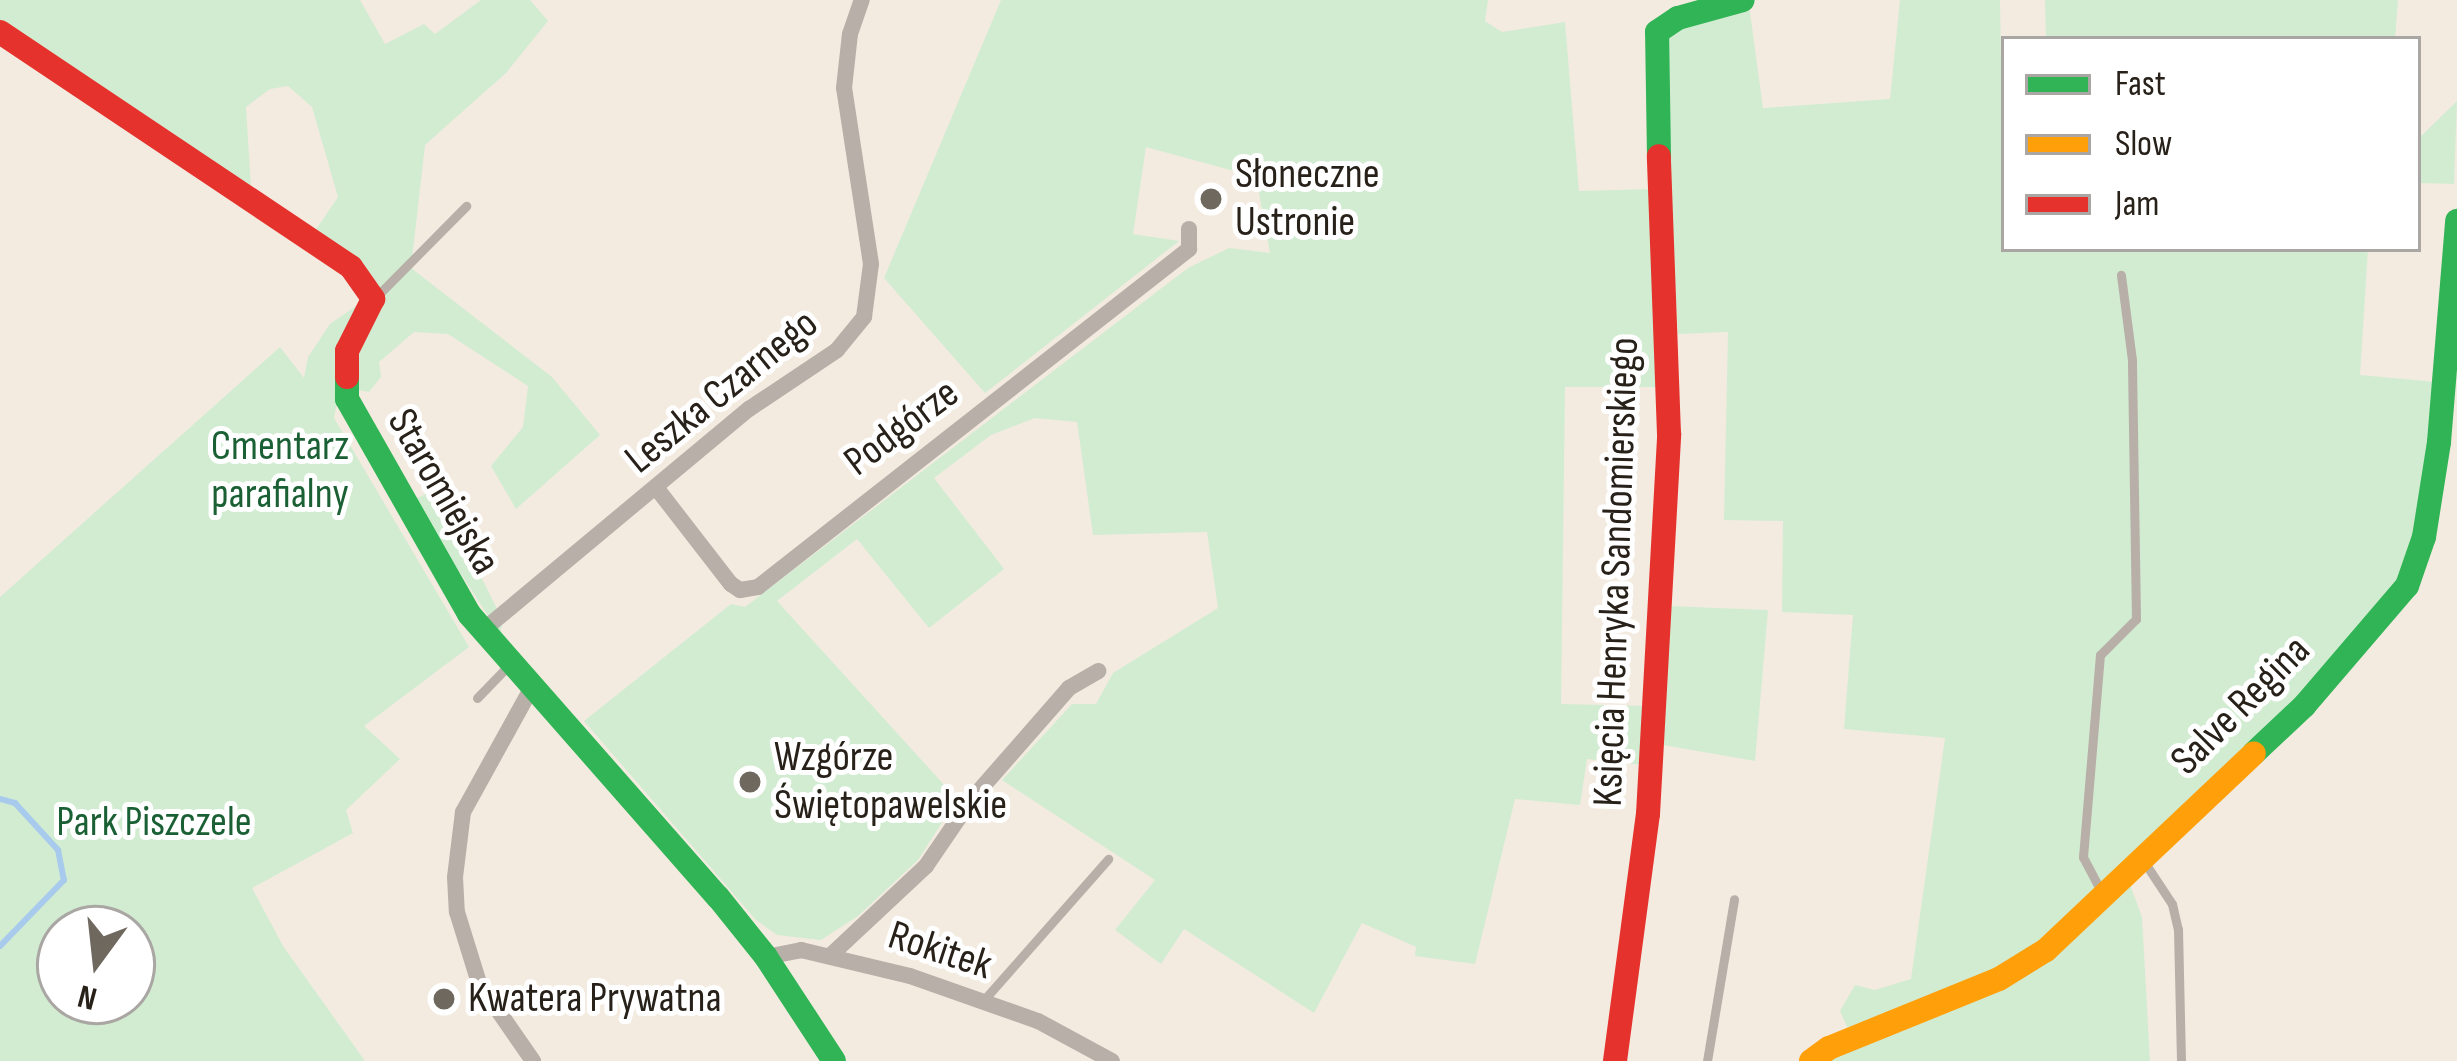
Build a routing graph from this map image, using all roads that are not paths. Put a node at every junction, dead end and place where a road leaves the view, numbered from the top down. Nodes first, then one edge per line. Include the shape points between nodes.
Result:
1 (862, 0) edge
2 (1742, 0) edge
3 (0, 32) edge
4 (466, 206) dead end
5 (2457, 221) edge
6 (1189, 230) dead end
7 (2121, 275) dead end
8 (373, 299) junction
9 (658, 490) junction
10 (481, 632) junction
11 (510, 664) junction
12 (1098, 671) dead end
13 (531, 689) junction
14 (477, 698) dead end
15 (2142, 858) junction
16 (1108, 859) dead end
17 (2103, 895) junction
18 (1733, 899) dead end
19 (831, 956) junction
20 (766, 957) junction
21 (982, 1002) junction
22 (1083, 1053) edge
23 (533, 1061) edge
24 (834, 1061) edge
25 (1112, 1061) edge
26 (1615, 1061) edge
27 (1707, 1061) edge
28 (1811, 1061) edge
29 (2181, 1061) edge

1 - 9 street, Leszka Czarnego via 844,88 871,264 864,317 837,350 749,410
2 - 26 street, Księcia Henryka Sandomierskiego via 1678,18 1655,44 1669,434 1648,814
3 - 8 street via 338,254
4 - 8 lane
5 - 15 street, Salve Regina via 2439,442 2407,586 2304,706
6 - 9 street, Podgórze via 1189,249 758,587 731,584
7 - 17 lane via 2133,383 2136,619 2100,655 2083,857
8 - 10 street, Staromiejska via 347,351 347,399
9 - 10 street, Leszka Czarnego
10 - 11 street, Staromiejska
11 - 13 street, Staromiejska
11 - 14 lane
12 - 19 street via 1055,704 926,866
13 - 20 street, Staromiejska
13 - 23 street via 464,812 455,877 478,983
15 - 17 street, Salve Regina
15 - 29 lane via 2178,929
16 - 21 lane
17 - 28 street, Salve Regina via 2046,950 2000,979
18 - 27 lane
19 - 20 street, Rokitek via 801,950
19 - 21 street, Rokitek
20 - 24 street, Staromiejska
21 - 22 street, Rokitek
22 - 25 street, Rokitek

